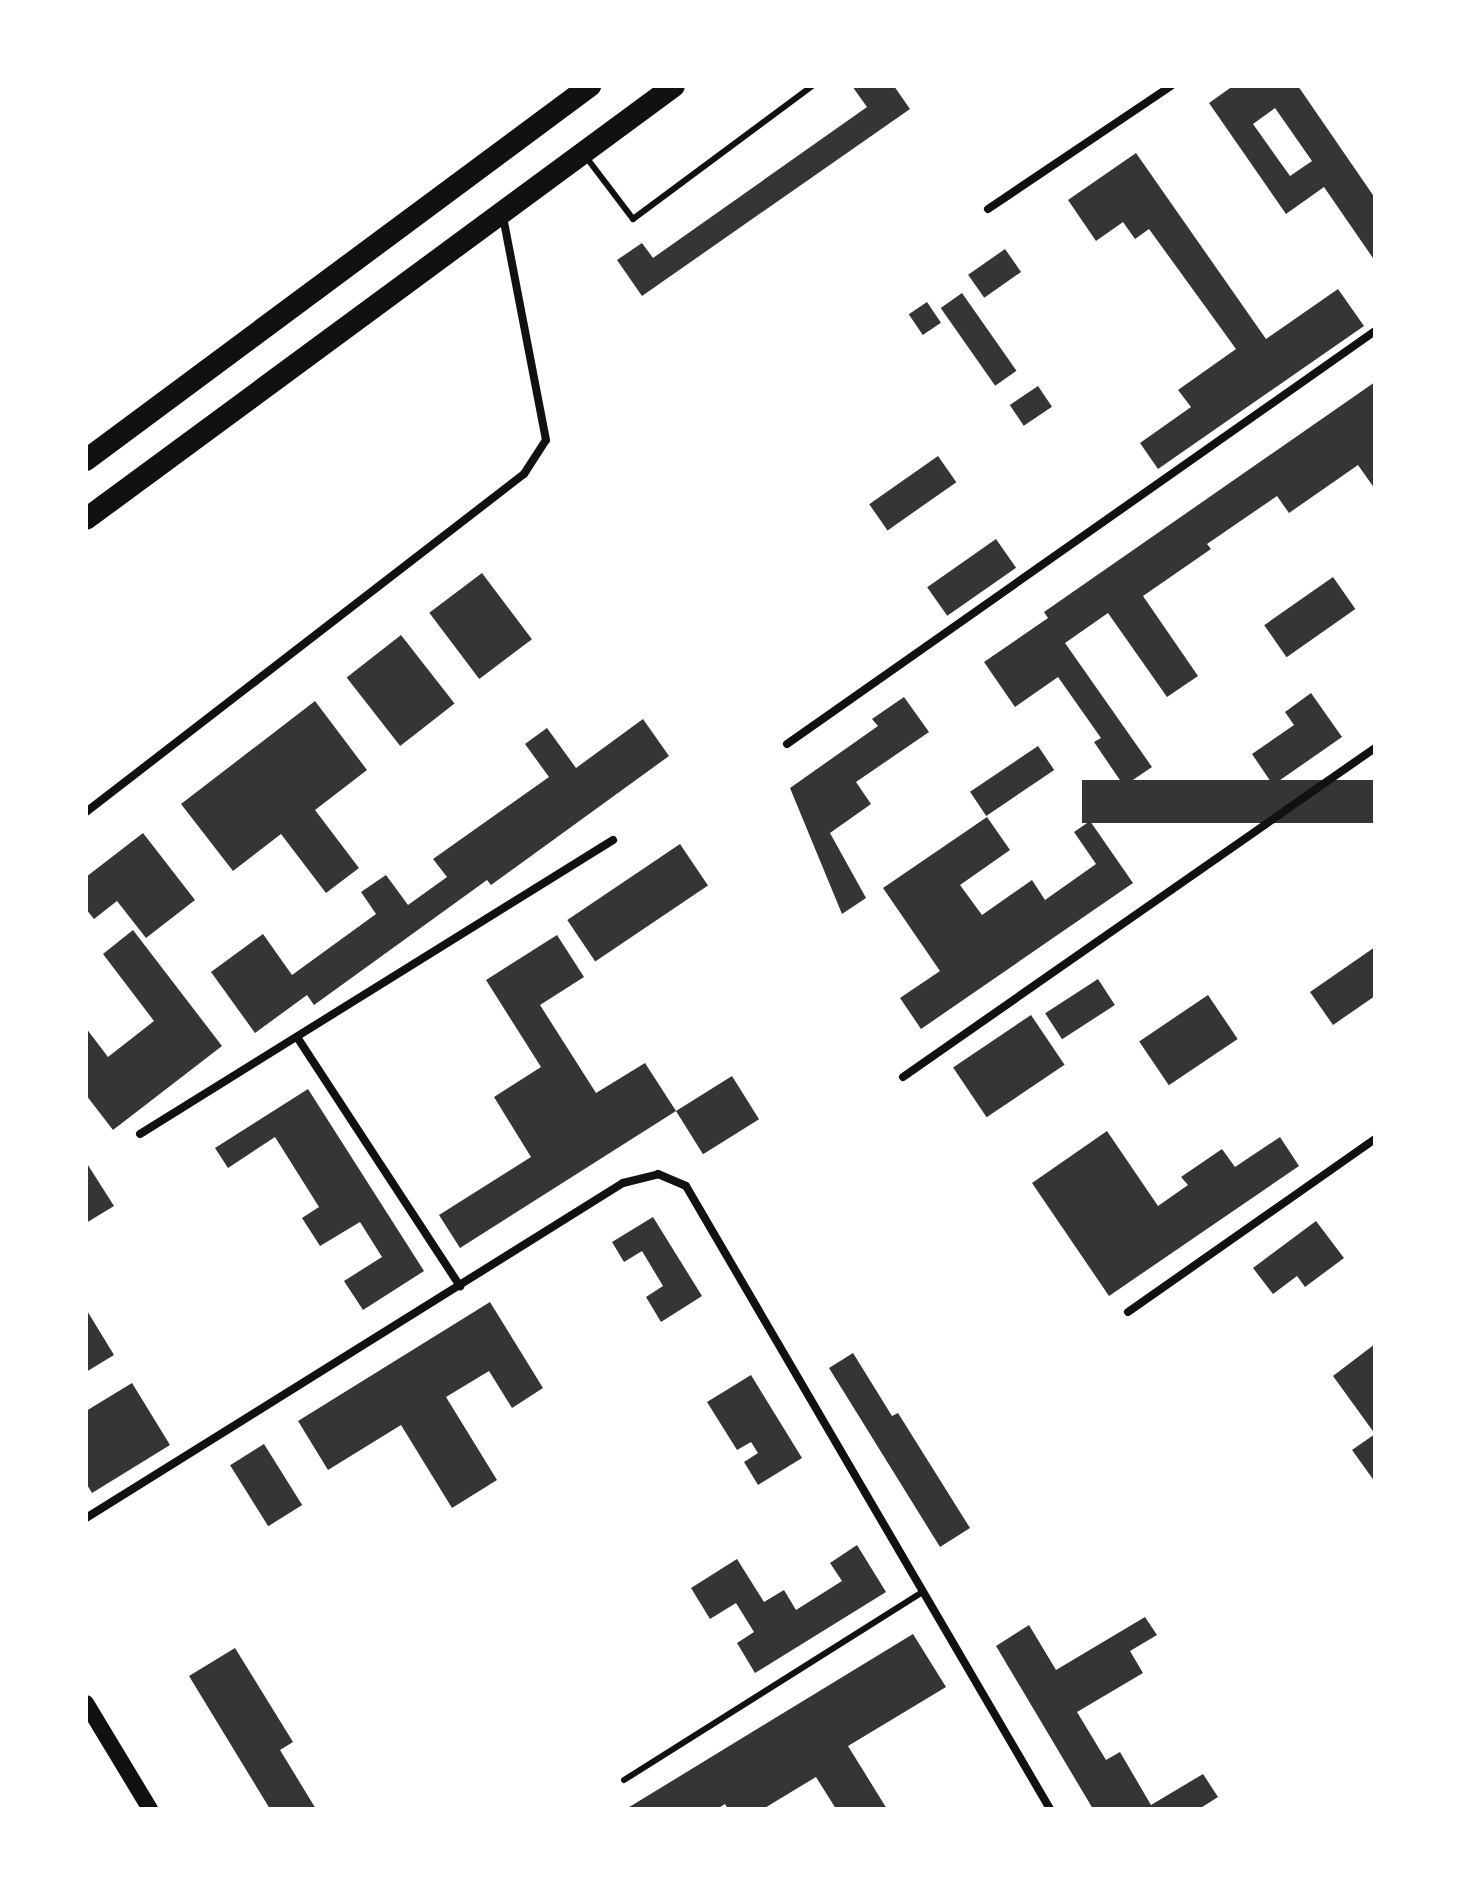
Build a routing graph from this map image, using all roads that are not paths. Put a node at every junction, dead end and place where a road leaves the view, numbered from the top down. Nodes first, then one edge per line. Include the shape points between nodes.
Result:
1 (674, 86) edge
2 (812, 86) edge
3 (1171, 86) edge
4 (583, 88) edge
5 (583, 153) junction
6 (988, 209) dead end
7 (502, 212) junction
8 (1375, 331) edge
9 (86, 460) edge
10 (86, 519) edge
11 (787, 744) dead end
12 (1375, 748) edge
13 (86, 812) edge
14 (613, 840) dead end
15 (297, 1037) junction
16 (903, 1077) dead end
17 (140, 1134) dead end
18 (1375, 1139) edge
19 (460, 1286) junction
20 (1128, 1312) dead end
21 (86, 1518) edge
22 (923, 1592) junction
23 (86, 1703) edge
24 (624, 1780) dead end
25 (150, 1809) edge
26 (1050, 1809) edge

1 - 5 highway
2 - 5 lane via 633,219
3 - 6 street
4 - 9 highway
5 - 7 highway
7 - 10 highway
7 - 13 street via 546,440 524,474
8 - 11 street
12 - 16 street
14 - 15 street
15 - 17 street
15 - 19 street
18 - 20 street
19 - 21 street
19 - 22 street via 623,1183 658,1174 686,1186
22 - 24 lane
22 - 26 street
23 - 25 main road

